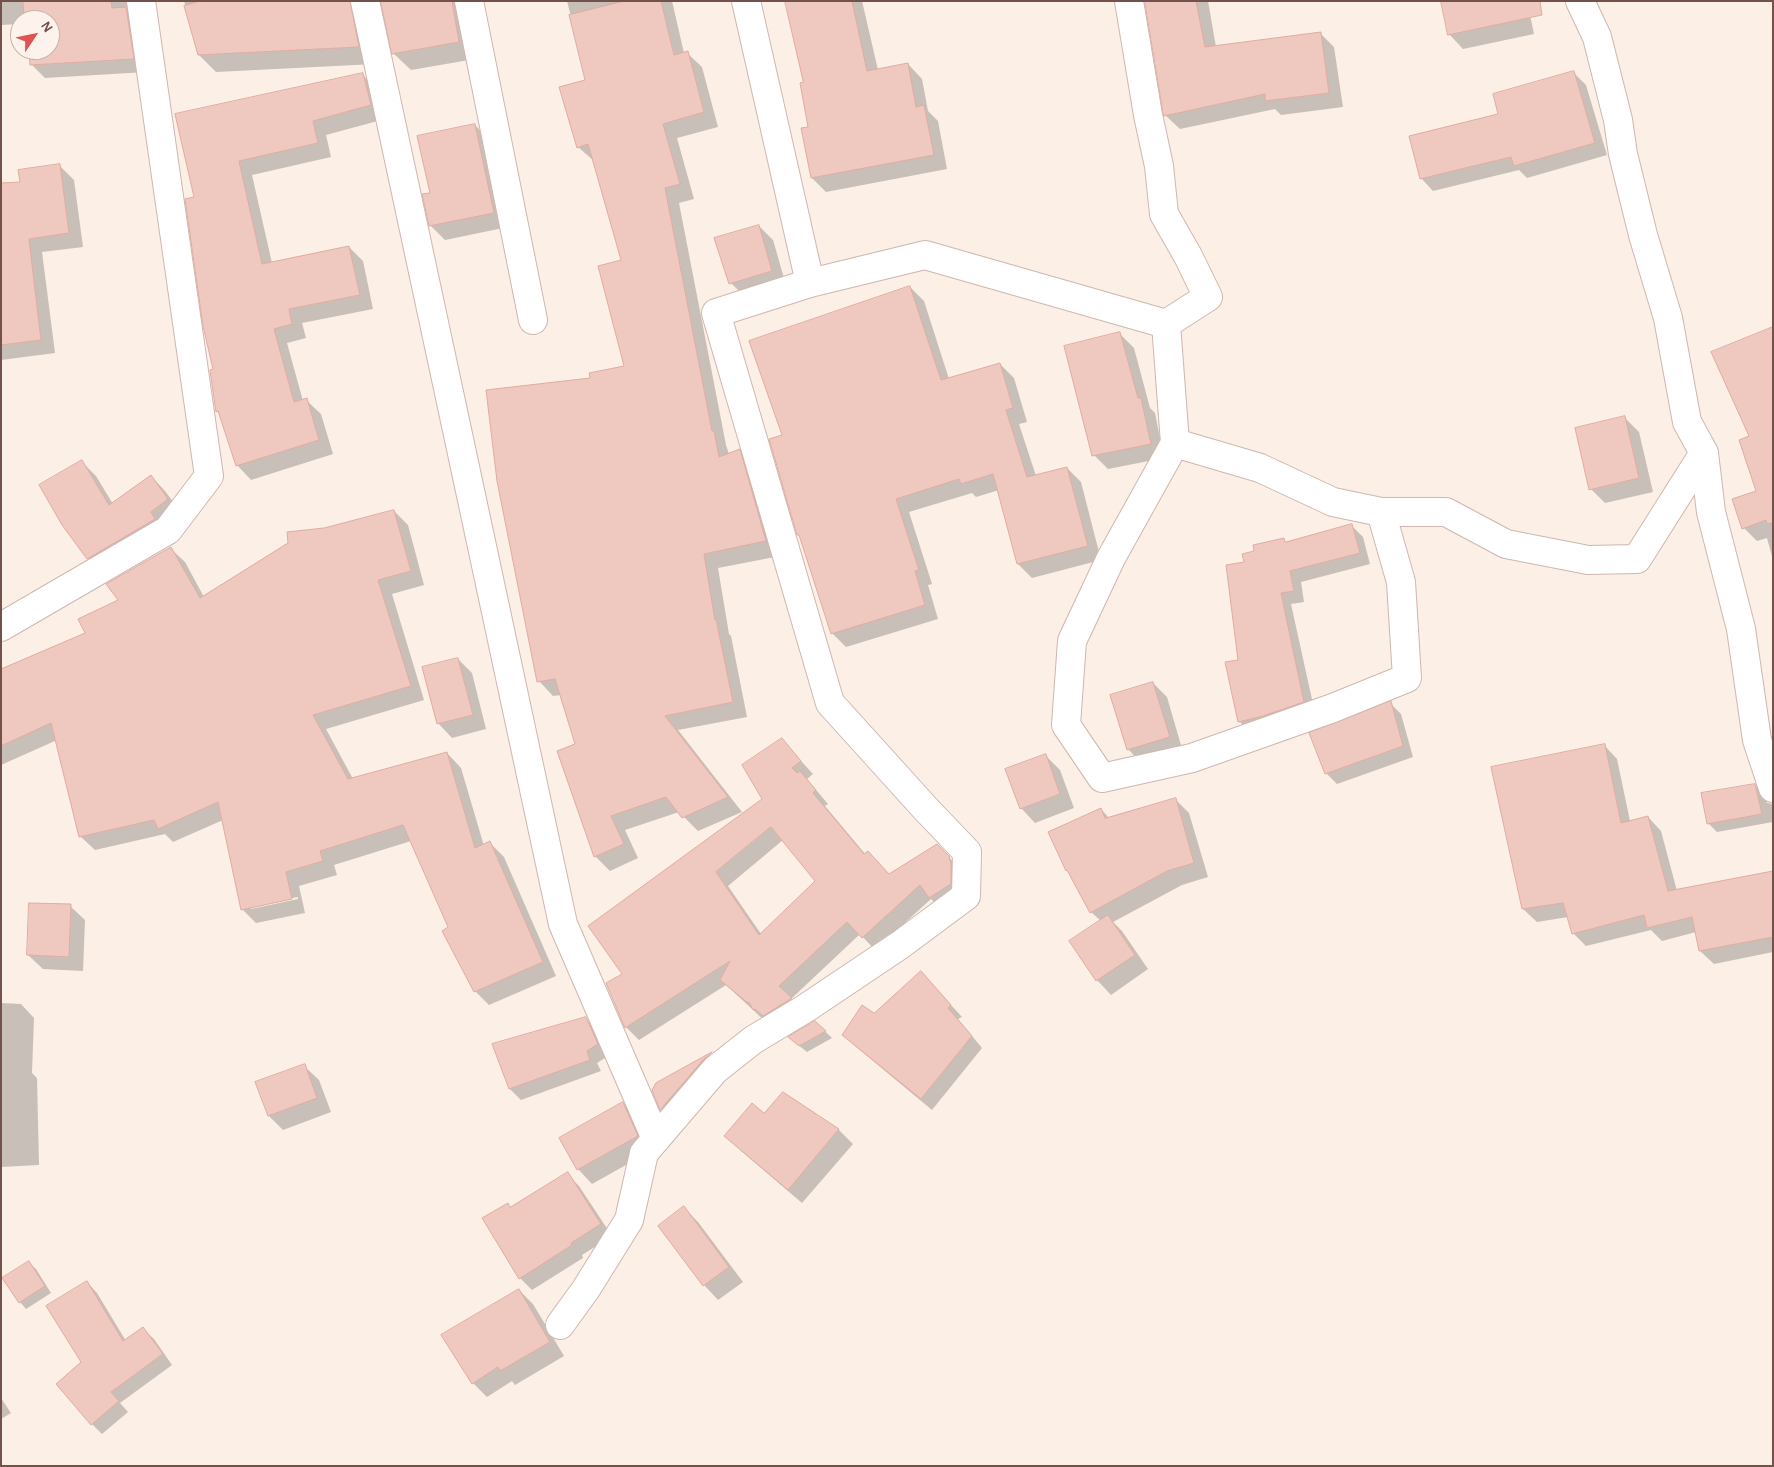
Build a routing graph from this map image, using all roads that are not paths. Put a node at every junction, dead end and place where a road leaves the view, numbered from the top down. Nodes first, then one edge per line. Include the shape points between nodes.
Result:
1 (141, 1) edge
2 (366, 1) edge
3 (469, 1) edge
4 (746, 1) edge
5 (1129, 1) edge
6 (1580, 1) edge
7 (810, 283) junction
8 (533, 320) dead end
9 (1166, 324) junction
10 (1175, 443) junction
11 (1704, 453) junction
12 (1381, 512) junction
13 (1, 627) edge
14 (1773, 788) edge
15 (656, 1138) junction
16 (560, 1326) dead end

1 - 13 street via 208,476 168,530
2 - 15 street via 563,924
3 - 8 street
4 - 7 street
5 - 9 street via 1159,166 1164,214 1208,297
6 - 11 street via 1597,37 1642,235 1668,318 1687,422
7 - 9 street via 925,255
7 - 15 street via 716,313 830,703 967,852 966,896 878,960 753,1040 715,1070
9 - 10 street
10 - 12 street via 1260,468 1333,502
10 - 12 street via 1111,558 1072,640 1066,725 1102,778 1192,758 1407,678 1401,582
11 - 12 street via 1637,559 1588,560 1506,544 1446,512
11 - 14 street via 1712,512 1741,630 1757,740
15 - 16 street via 644,1153 628,1220

